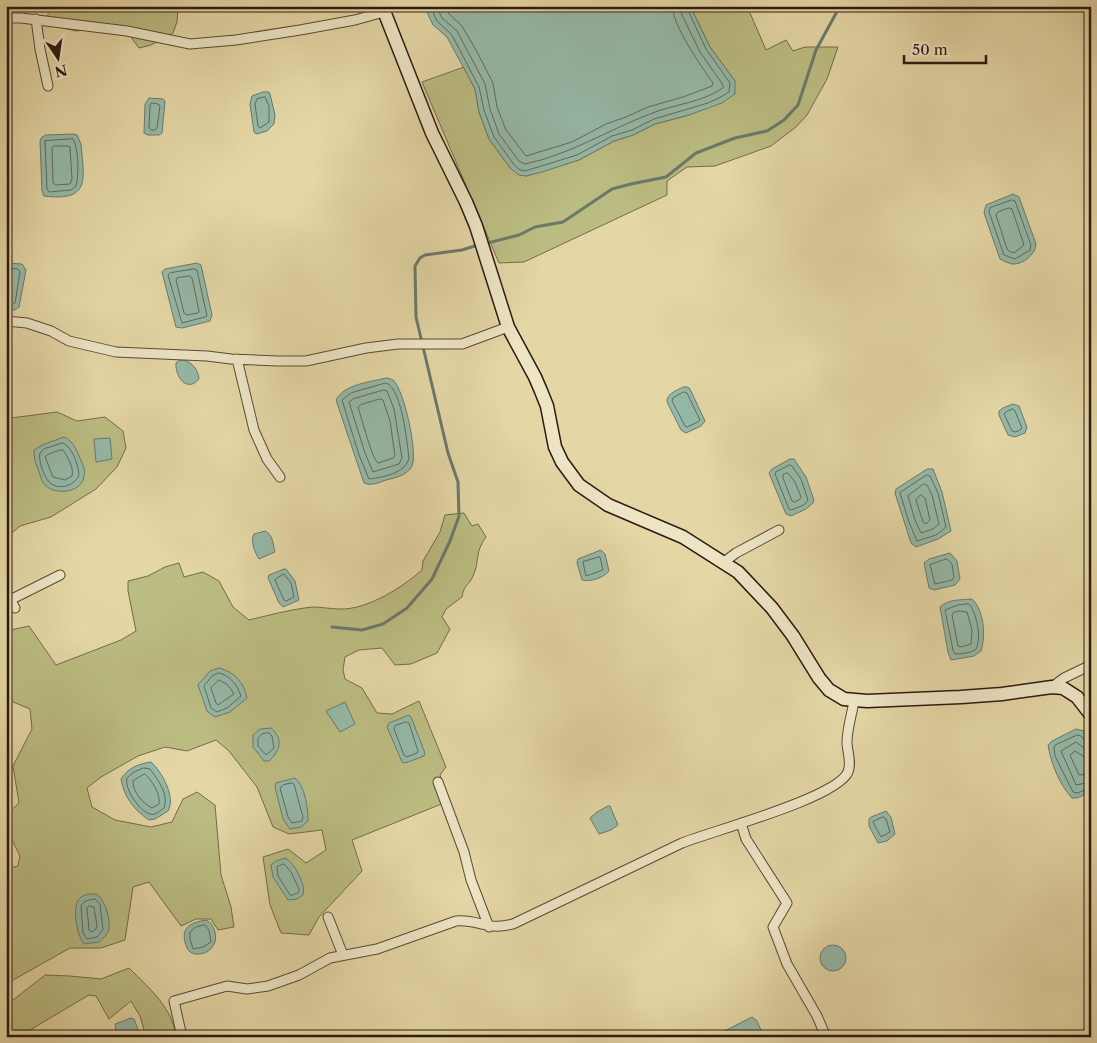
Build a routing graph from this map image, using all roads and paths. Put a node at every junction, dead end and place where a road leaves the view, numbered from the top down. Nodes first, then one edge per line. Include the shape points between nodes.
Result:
1 (383, 9) edge
2 (6, 18) edge
3 (36, 19) junction
4 (48, 86) dead end
5 (6, 321) edge
6 (508, 327) junction
7 (236, 359) junction
8 (280, 476) dead end
9 (779, 530) dead end
10 (724, 562) junction
11 (60, 576) dead end
12 (10, 602) edge
13 (1091, 665) edge
14 (1052, 687) junction
15 (854, 701) junction
16 (1091, 715) edge
17 (438, 782) dead end
18 (741, 823) junction
19 (328, 917) dead end
20 (489, 927) junction
21 (344, 955) junction
22 (182, 1037) edge
23 (826, 1037) edge

1 - 3 street via 355,20 300,30 190,44 127,31
1 - 6 main road via 432,133 466,202
2 - 3 street
3 - 4 street
5 - 7 street via 27,323 70,341 116,352
6 - 7 street via 462,344 366,348 306,361
6 - 10 main road via 541,391 562,462 579,485 608,505 661,527
7 - 8 street via 254,430
9 - 10 street
10 - 15 main road via 772,608 829,690
11 - 12 street
13 - 14 street
14 - 15 main road via 994,695
14 - 16 main road via 1062,688 1077,697
15 - 18 street via 847,743 850,764 846,776 797,804
17 - 20 street
18 - 20 street via 682,843 513,924
18 - 23 street via 746,838 787,903 773,927 787,964
19 - 21 street
20 - 21 street via 456,921 376,949
21 - 22 street via 330,958 268,986 247,989 227,986 174,1001

